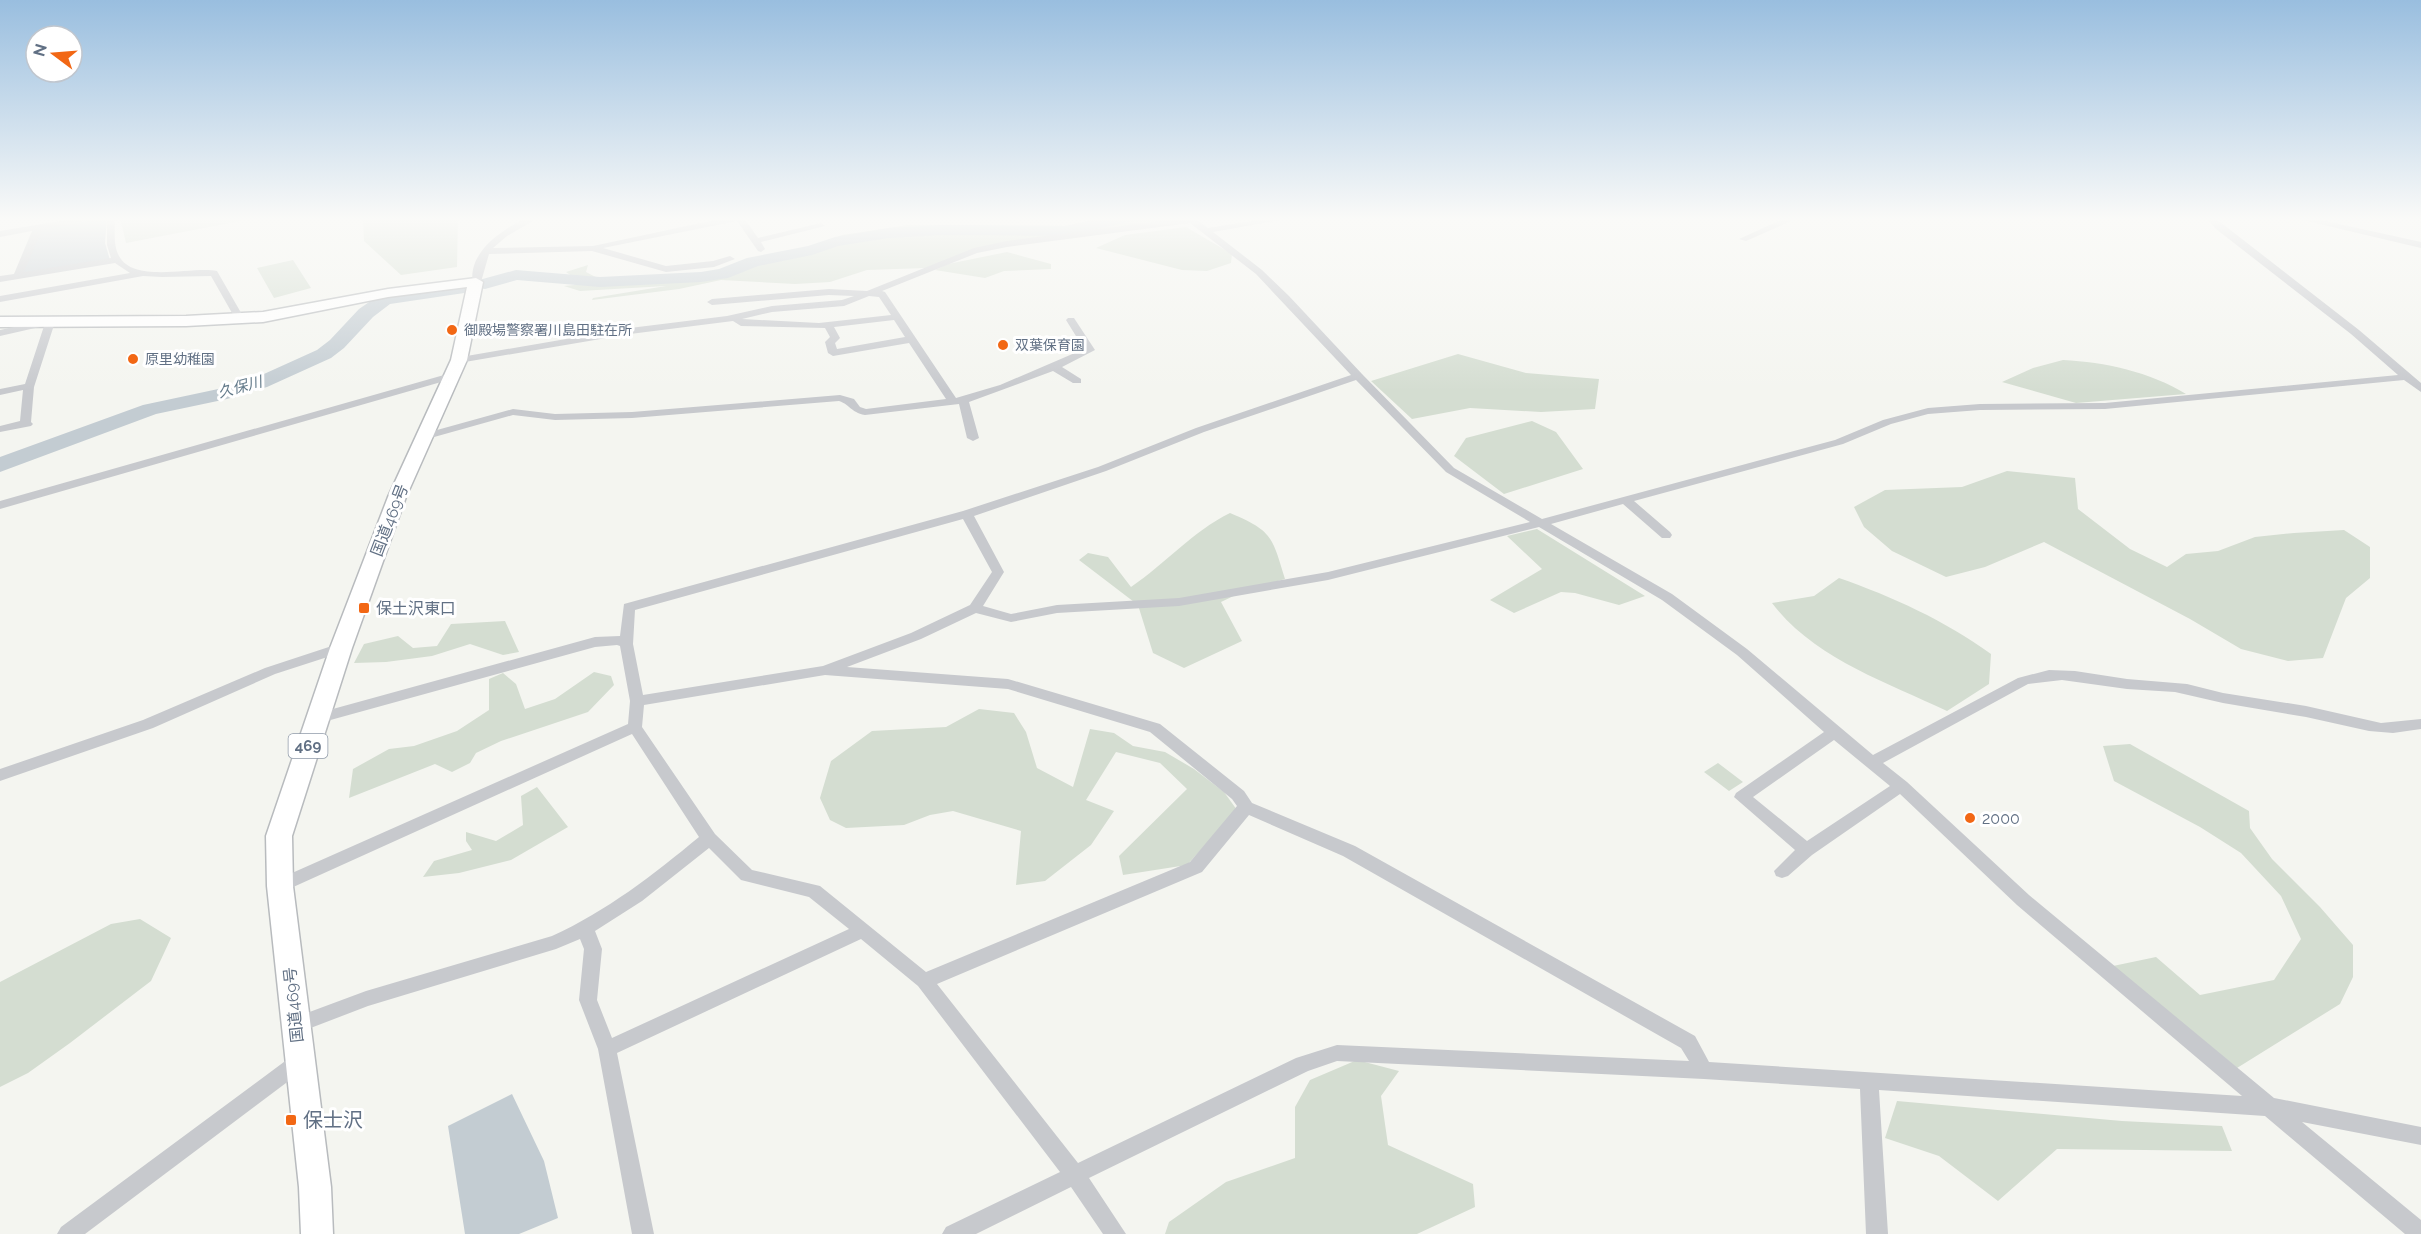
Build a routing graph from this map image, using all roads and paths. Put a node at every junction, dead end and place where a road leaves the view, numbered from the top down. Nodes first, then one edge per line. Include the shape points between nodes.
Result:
1 (25, 276) edge
2 (130, 276) edge
3 (215, 276) edge
4 (477, 276) edge
5 (915, 276) edge
6 (1262, 276) edge
7 (2282, 276) edge
8 (17, 277) joint
9 (0, 279) edge
10 (476, 282) junction
11 (876, 292) junction
12 (0, 299) edge
13 (712, 302) dead end
14 (898, 317) junction
15 (239, 318) junction
16 (736, 318) junction
17 (1071, 320) dead end
18 (0, 322) edge
19 (50, 322) junction
20 (828, 325) junction
21 (0, 333) edge
22 (913, 339) junction
23 (1054, 367) junction
24 (455, 368) junction
25 (1358, 376) junction
26 (2405, 377) junction
27 (1077, 381) dead end
28 (29, 386) junction
29 (2421, 389) edge
30 (0, 392) edge
31 (958, 401) junction
32 (0, 429) edge
33 (423, 437) junction
34 (973, 438) dead end
35 (1626, 500) junction
36 (0, 505) edge
37 (967, 514) junction
38 (1540, 523) junction
39 (1666, 535) dead end
40 (975, 608) junction
41 (626, 644) junction
42 (341, 648) junction
43 (825, 670) junction
44 (637, 701) junction
45 (316, 719) junction
46 (2421, 724) edge
47 (635, 727) junction
48 (1834, 732) junction
49 (1873, 762) junction
50 (0, 775) edge
51 (1901, 786) junction
52 (1246, 807) junction
53 (709, 838) junction
54 (1806, 850) junction
55 (1782, 871) dead end
56 (280, 886) junction
57 (586, 930) junction
58 (864, 930) junction
59 (924, 981) junction
60 (295, 1026) junction
61 (606, 1049) junction
62 (299, 1062) junction
63 (1704, 1070) junction
64 (1869, 1081) junction
65 (2272, 1107) junction
66 (2421, 1136) edge
67 (1076, 1176) junction
68 (68, 1234) edge
69 (317, 1234) edge
70 (644, 1234) edge
71 (953, 1234) edge
72 (1115, 1234) edge
73 (1877, 1234) edge
74 (2421, 1234) edge

1 - 8 street
2 - 12 street
3 - 15 street
4 - 10 street
5 - 11 street
6 - 25 street
7 - 26 street
8 - 9 street
10 - 15 highway via 406,290 286,314
10 - 24 highway, 国道469号 / 469
11 - 13 street
11 - 14 street via 882,294
11 - 16 street via 844,303 789,307
14 - 20 street
14 - 22 street
15 - 19 highway
16 - 20 street via 741,323 759,325
16 - 24 street via 630,331
17 - 23 street via 1090,350
18 - 19 highway
19 - 21 street
19 - 28 street
20 - 22 street via 835,338 830,342 833,353
22 - 31 street
23 - 27 street
23 - 31 street
24 - 33 highway, 国道469号 / 469
24 - 36 street
25 - 37 street
25 - 38 street via 1450,470
26 - 29 street
26 - 35 street via 2105,406 1928,411 1887,422 1839,442
28 - 30 street
28 - 32 street via 26,424
31 - 33 street via 865,412 856,410 850,400 840,398 632,415 555,417 513,412
31 - 34 street
33 - 42 highway, 国道469号 / 469
35 - 38 street
35 - 39 street
37 - 40 street via 999,572
37 - 41 street via 629,607
38 - 40 street via 1329,576 1179,602 1057,609 1011,618
38 - 48 street via 1667,597 1708,626
40 - 43 street via 916,636
41 - 44 street
41 - 45 street via 619,640 595,642
42 - 45 highway, 国道469号 / 469
42 - 50 street via 270,671 148,724
43 - 44 street
43 - 52 street via 1008,684 1155,728 1238,795
44 - 47 street
45 - 56 highway, 国道469号 / 469 via 279,836
46 - 49 street via 2383,729 2184,688 2058,673 2024,681
47 - 53 street
47 - 56 street
48 - 49 street
48 - 54 street via 1742,797
49 - 51 street
51 - 54 street
51 - 65 street via 2023,900
52 - 59 street via 1196,867
52 - 63 street via 1350,851 1688,1042
53 - 57 street via 649,888
53 - 58 street via 747,875 814,891
54 - 55 street
56 - 60 highway, 国道469号 / 469
57 - 60 street via 366,999
57 - 61 street via 593,949 588,1000
58 - 59 street
58 - 61 street
59 - 67 street
60 - 62 highway, 国道469号 / 469
61 - 70 street
62 - 68 street
62 - 69 highway, 国道469号 / 469
63 - 64 street
63 - 67 street via 1337,1053 1303,1064
64 - 65 street
64 - 73 street
65 - 66 street
65 - 74 street
67 - 71 street
67 - 72 street

